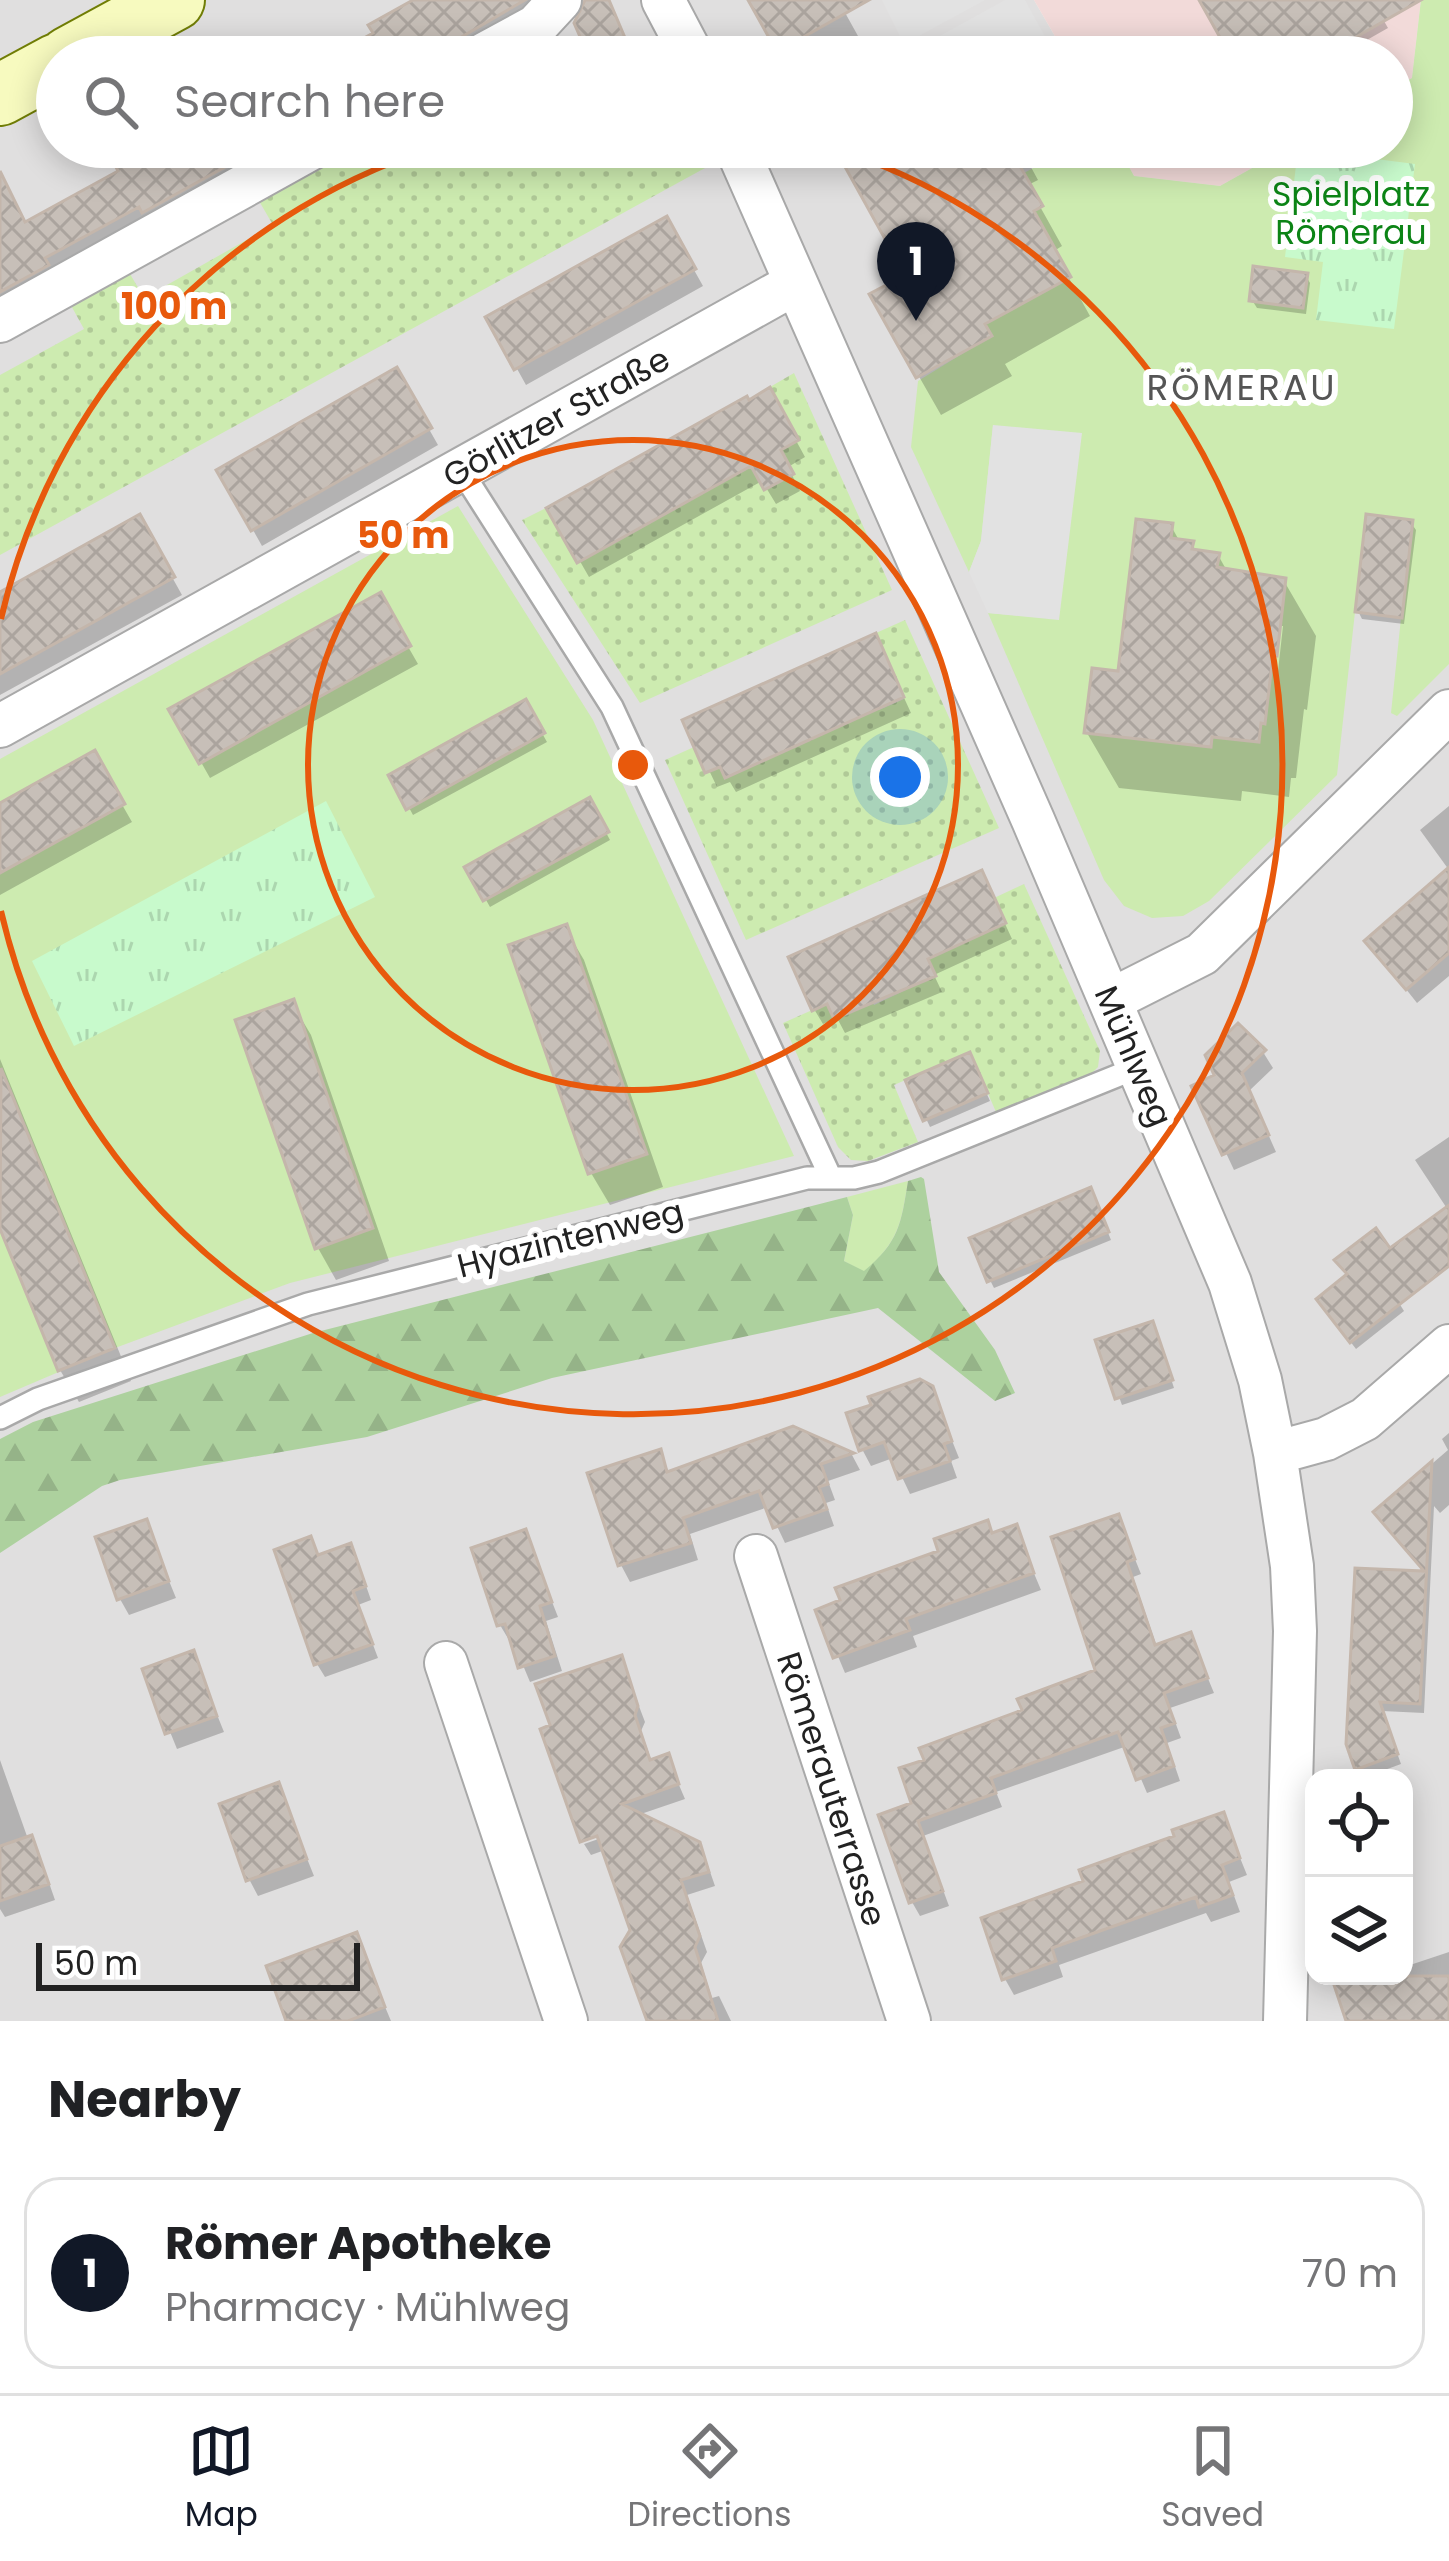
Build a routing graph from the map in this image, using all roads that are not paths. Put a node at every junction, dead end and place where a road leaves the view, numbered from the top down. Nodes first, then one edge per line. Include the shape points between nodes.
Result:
1 (175, 0) edge
2 (560, 0) edge
3 (663, 0) edge
4 (108, 36) edge
5 (517, 36) edge
6 (682, 36) edge
7 (36, 75) edge
8 (0, 95) edge
9 (276, 168) edge
10 (745, 168) edge
11 (796, 283) junction
12 (0, 321) edge
13 (461, 470) junction
14 (1449, 711) edge
15 (0, 726) edge
16 (1111, 1000) junction
17 (1139, 1067) junction
18 (830, 1176) junction
19 (1449, 1346) edge
20 (0, 1418) edge
21 (1275, 1453) junction
22 (756, 1556) dead end
23 (446, 1663) dead end
24 (566, 2021) edge
25 (909, 2021) edge
26 (1285, 2021) edge

1 - 4 main road
2 - 5 street
3 - 6 street
7 - 8 main road
9 - 12 street
10 - 11 street, Mühlweg
11 - 13 street, Görlitzer Straße
11 - 16 street, Mühlweg
13 - 15 street, Görlitzer Straße
13 - 18 lane via 612,707
14 - 16 street via 1202,954
16 - 17 street, Mühlweg
17 - 18 lane, Hyazintenweg via 892,1168
17 - 21 street, Mühlweg via 1230,1283
18 - 20 lane, Hyazintenweg via 308,1304
19 - 21 street via 1365,1419
21 - 26 street, Mühlweg via 1296,1650
22 - 25 street, Römerauterrasse
23 - 24 street

